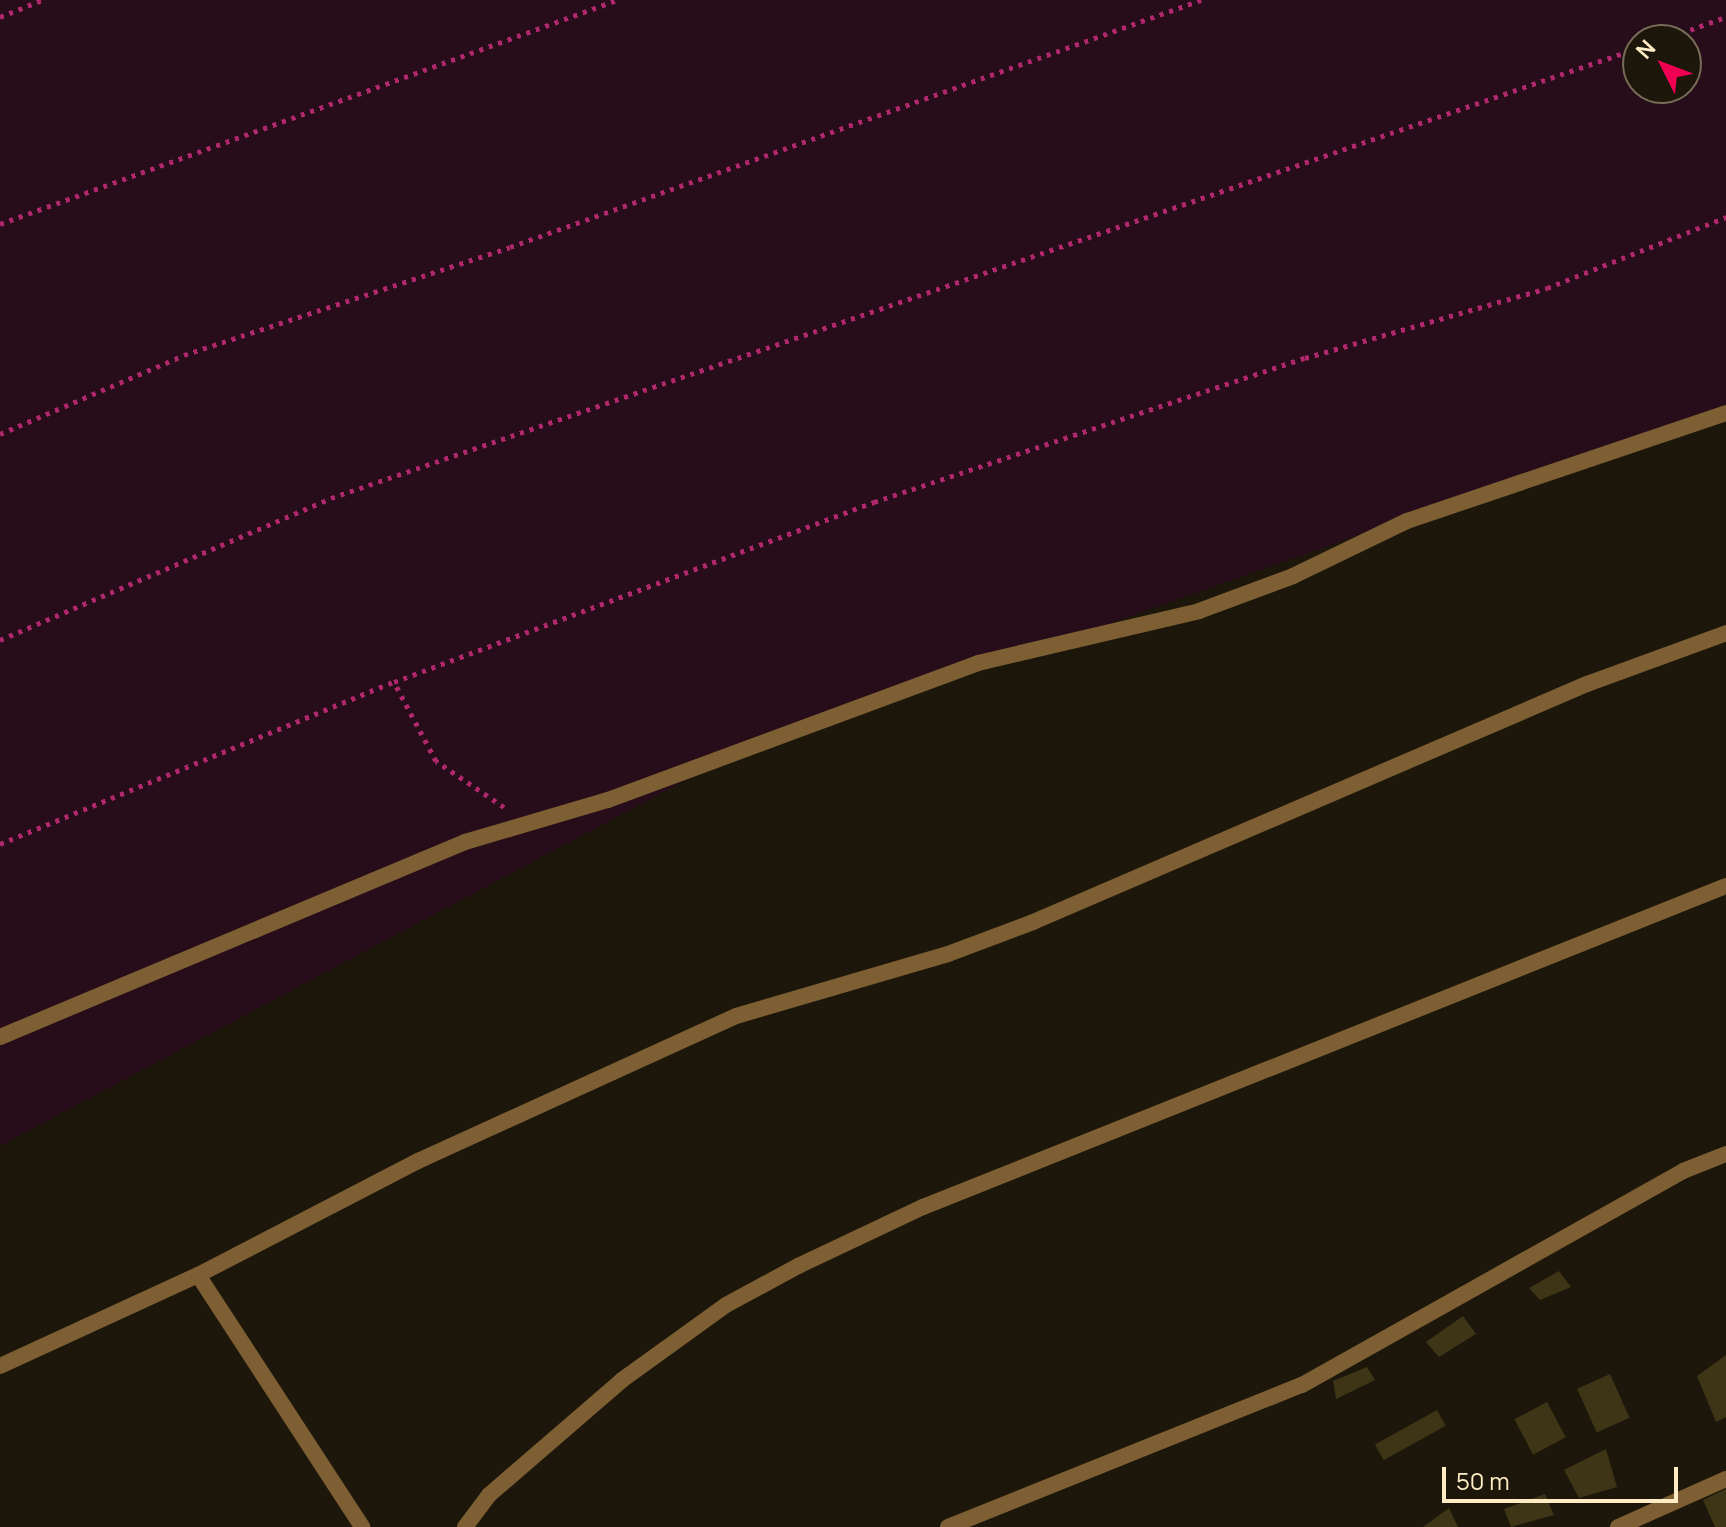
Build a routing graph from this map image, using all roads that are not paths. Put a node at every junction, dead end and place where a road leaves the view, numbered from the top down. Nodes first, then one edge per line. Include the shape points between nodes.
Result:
1 (1726, 413) edge
2 (1726, 633) edge
3 (1726, 886) edge
4 (0, 1037) edge
5 (1726, 1154) edge
6 (198, 1275) junction
7 (0, 1366) edge
8 (1726, 1479) edge
9 (362, 1527) edge
10 (465, 1527) edge
11 (948, 1527) edge
12 (1618, 1527) edge

1 - 4 street via 1407,521 1293,576 1199,611 978,663 465,842
2 - 6 street via 1572,690 1033,922 948,954 736,1016 418,1161
3 - 10 street via 923,1207 798,1266 726,1305 622,1380 489,1495
5 - 11 street via 1683,1171 1302,1385
6 - 7 street
6 - 9 street
8 - 12 street

